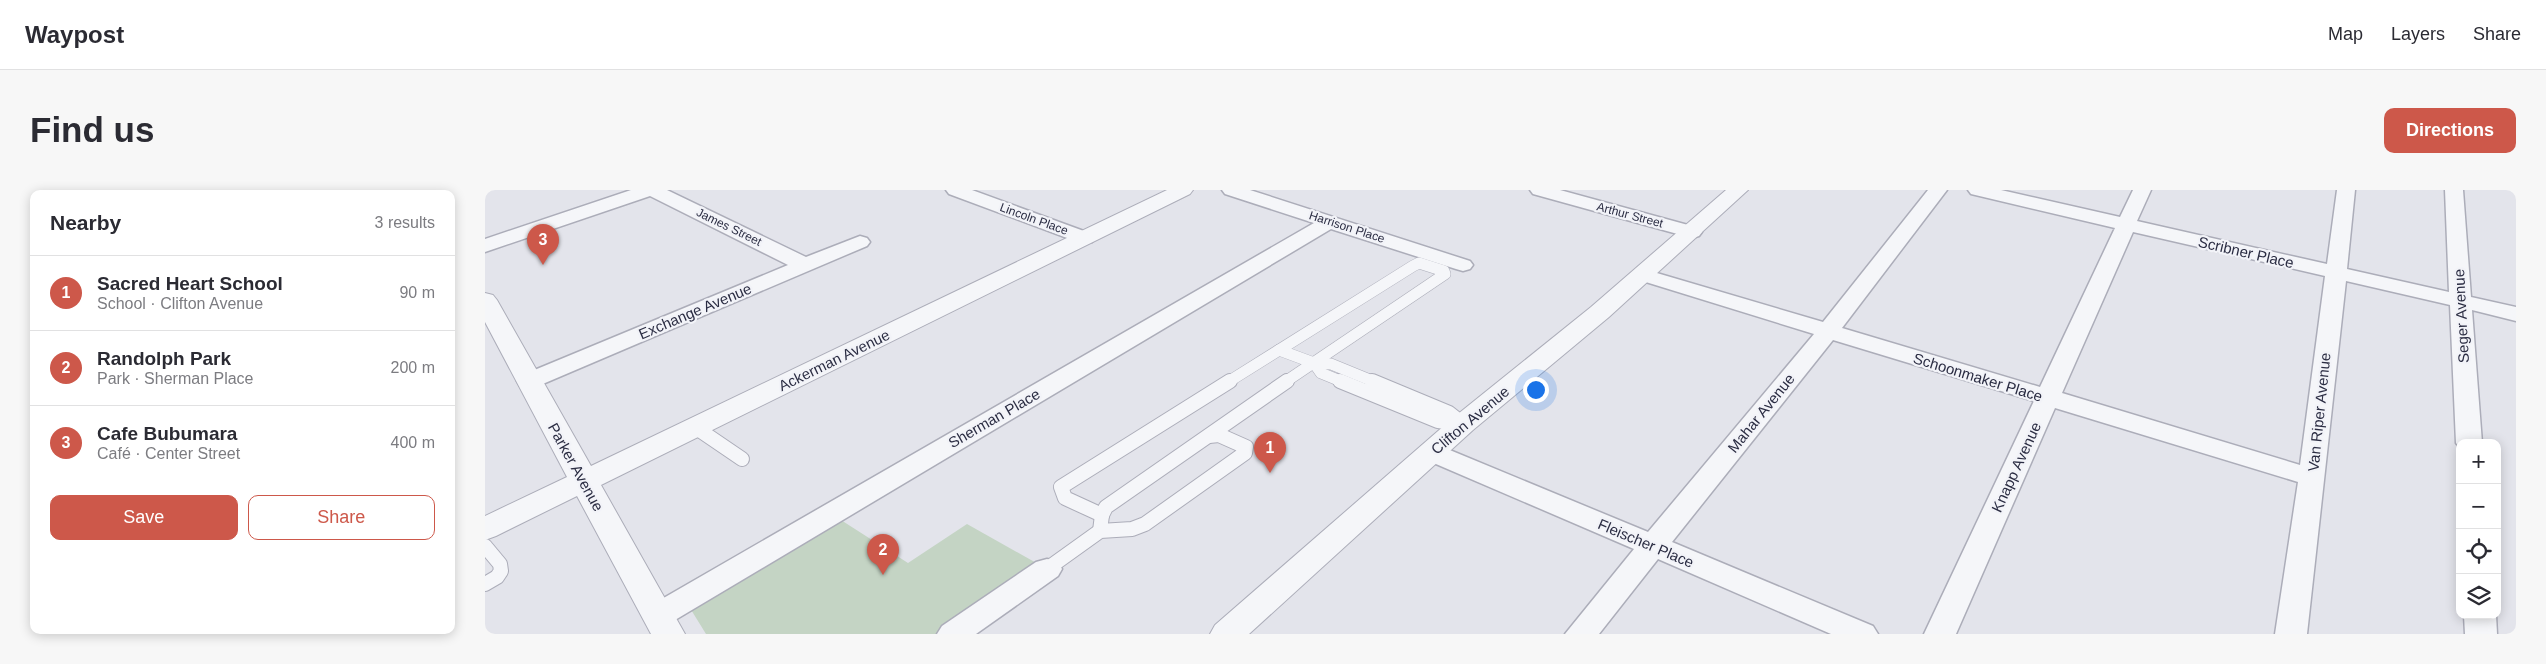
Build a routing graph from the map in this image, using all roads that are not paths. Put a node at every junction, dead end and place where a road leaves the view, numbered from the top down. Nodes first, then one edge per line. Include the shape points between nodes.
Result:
1 (649, 190) edge
2 (653, 190) edge
3 (955, 190) edge
4 (1183, 190) edge
5 (1231, 190) edge
6 (1539, 190) edge
7 (1738, 190) edge
8 (1938, 190) edge
9 (1977, 190) edge
10 (2142, 190) edge
11 (2346, 190) edge
12 (2455, 190) edge
13 (1329, 222) junction
14 (2125, 224) junction
15 (1692, 232) junction
16 (1085, 238) junction
17 (860, 242) dead end
18 (485, 246) edge
19 (805, 264) junction
20 (1463, 265) dead end
21 (2335, 272) junction
22 (1643, 275) junction
23 (2459, 301) junction
24 (487, 309) edge
25 (2516, 314) edge
26 (1828, 331) junction
27 (1279, 350) junction
28 (1313, 363) junction
29 (529, 381) junction
30 (2048, 398) junction
31 (1463, 424) junction
32 (695, 427) junction
33 (1209, 436) junction
34 (2469, 439) edge
35 (1431, 452) junction
36 (742, 459) dead end
37 (2312, 477) junction
38 (584, 481) junction
39 (1102, 515) junction
40 (485, 529) edge
41 (1100, 531) junction
42 (485, 546) edge
43 (1652, 546) junction
44 (1047, 569) joint
45 (485, 584) edge
46 (2480, 619) edge
47 (663, 624) edge
48 (953, 634) edge
49 (1227, 634) edge
50 (1581, 634) edge
51 (1862, 634) edge
52 (1940, 634) edge
53 (2291, 634) edge
54 (2481, 634) edge

1 - 18 street
2 - 19 street, James Street
3 - 16 street, Lincoln Place
4 - 16 street, Ackerman Avenue
5 - 13 street, Harrison Place
6 - 15 street, Arthur Street
7 - 15 street, Clifton Avenue
8 - 26 street, Mahar Avenue
9 - 14 street, Scribner Place
10 - 14 street, Knapp Avenue
11 - 21 street, Van Riper Avenue
12 - 23 street, Seger Avenue
13 - 20 street, Harrison Place
13 - 47 street, Sherman Place
14 - 21 street, Scribner Place
14 - 30 street, Knapp Avenue
15 - 22 street, Clifton Avenue
16 - 32 street, Ackerman Avenue
17 - 19 street, Exchange Avenue
19 - 29 street, Exchange Avenue
21 - 23 street, Scribner Place
21 - 37 street, Van Riper Avenue
22 - 26 street, Schoonmaker Place
22 - 31 street, Clifton Avenue
23 - 25 street, Scribner Place
23 - 34 street, Seger Avenue
24 - 29 street, Parker Avenue
26 - 30 street, Schoonmaker Place
26 - 43 street, Mahar Avenue
27 - 28 lane
27 - 28 lane via 1419,263 1444,271 1445,274
27 - 39 lane via 1061,487 1065,498
28 - 31 lane via 1321,373 1330,377 1438,420
28 - 33 lane
29 - 38 street, Parker Avenue
30 - 37 street, Schoonmaker Place
30 - 52 street, Knapp Avenue
31 - 35 street, Clifton Avenue
32 - 36 lane
32 - 38 street, Ackerman Avenue
33 - 39 lane via 1106,507
33 - 41 lane via 1219,435 1246,447 1245,453 1145,524 1132,529
35 - 43 street, Fleischer Place
35 - 49 street, Clifton Avenue
37 - 53 street, Van Riper Avenue
38 - 40 street, Ackerman Avenue
38 - 47 street, Parker Avenue
39 - 41 lane
41 - 44 lane
42 - 45 lane via 500,564 501,572
43 - 50 street, Mahar Avenue
43 - 51 street, Fleischer Place
44 - 48 street
46 - 54 street

